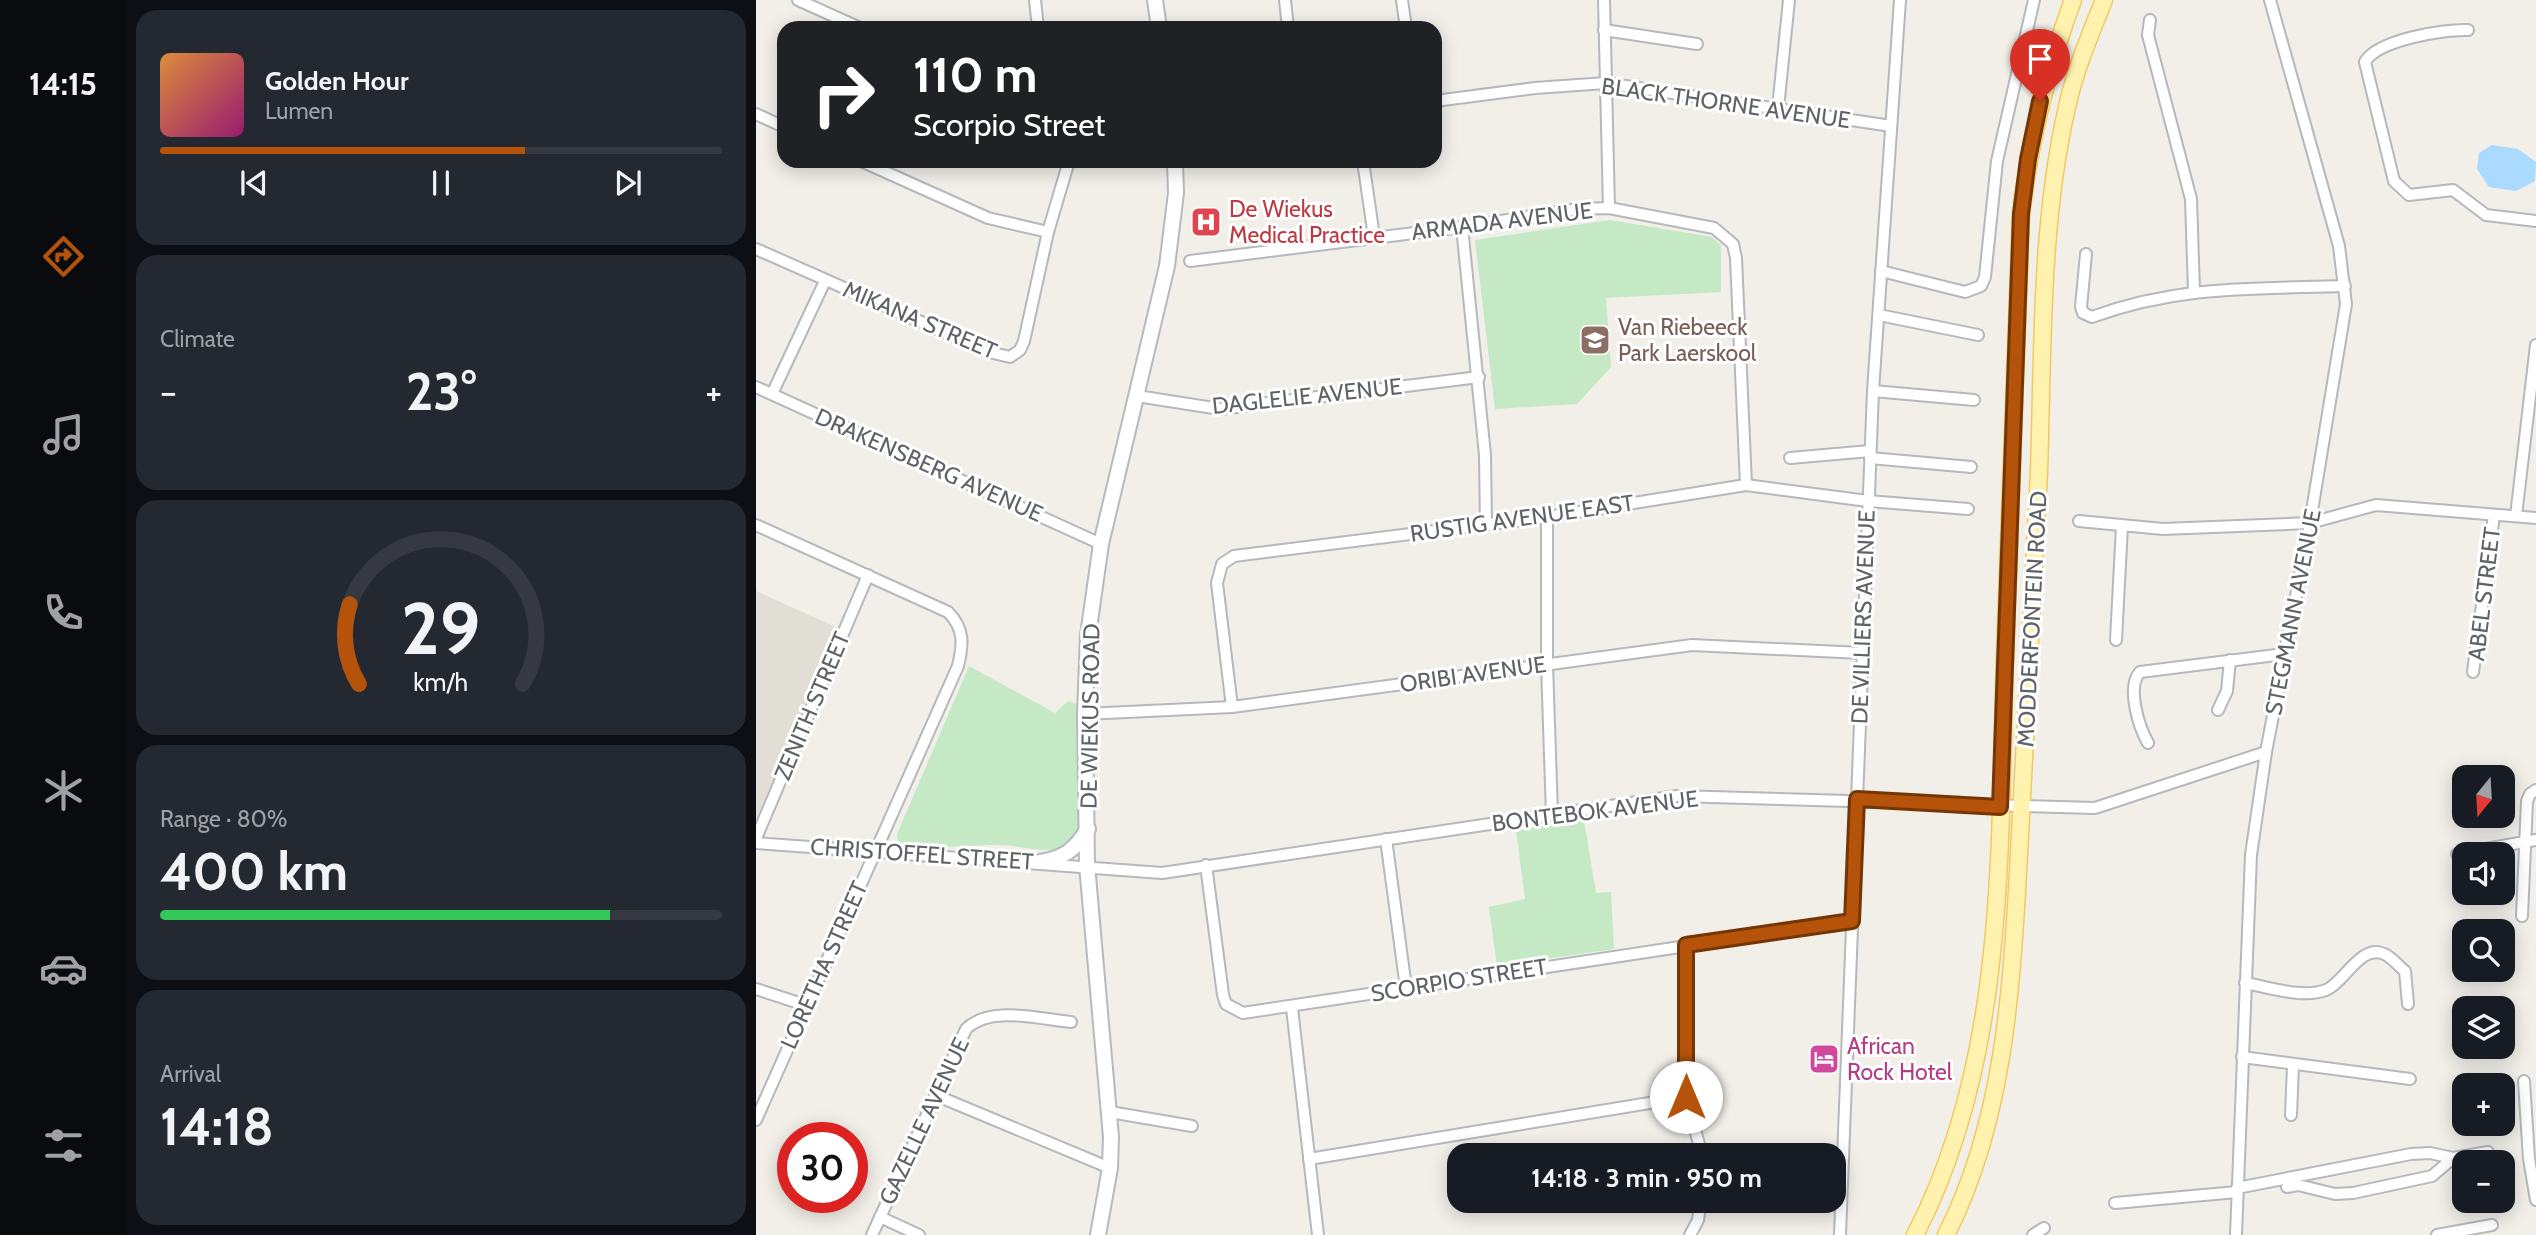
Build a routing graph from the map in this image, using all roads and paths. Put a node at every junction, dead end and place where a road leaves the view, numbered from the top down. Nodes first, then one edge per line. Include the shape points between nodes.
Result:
1 (797, 0) edge
2 (1035, 0) edge
3 (1155, 0) edge
4 (1285, 0) edge
5 (1604, 0) edge
6 (1789, 0) edge
7 (1900, 0) edge
8 (2034, 0) edge
9 (2073, 0) edge
10 (2104, 0) edge
11 (2270, 0) edge
12 (1406, 1) edge
13 (2150, 20) dead end
14 (844, 21) edge
15 (1037, 21) edge
16 (1157, 21) edge
17 (1287, 21) edge
18 (1406, 21) edge
19 (1604, 30) junction
20 (2468, 30) dead end
21 (1697, 44) dead end
22 (1606, 83) junction
23 (1442, 100) edge
24 (1779, 107) junction
25 (756, 114) edge
26 (777, 124) edge
27 (1891, 126) junction
28 (877, 168) edge
29 (1067, 168) edge
30 (1175, 168) edge
31 (1364, 168) edge
32 (1609, 208) junction
33 (2536, 222) edge
34 (1462, 227) junction
35 (1048, 232) junction
36 (1374, 237) junction
37 (756, 249) edge
38 (2085, 254) dead end
39 (1190, 261) dead end
40 (1881, 271) junction
41 (825, 281) junction
42 (2345, 286) junction
43 (2194, 291) junction
44 (1879, 315) junction
45 (1978, 334) dead end
46 (2536, 345) edge
47 (1479, 377) junction
48 (756, 387) edge
49 (1873, 391) junction
50 (772, 394) junction
51 (1137, 396) junction
52 (1974, 400) dead end
53 (1870, 455) junction
54 (1790, 458) dead end
55 (1970, 467) dead end
56 (1746, 485) junction
57 (1868, 501) junction
58 (1968, 509) dead end
59 (2494, 515) junction
60 (2516, 516) junction
61 (1547, 517) junction
62 (2536, 518) edge
63 (2079, 521) dead end
64 (2310, 523) junction
65 (756, 525) edge
66 (1486, 525) junction
67 (2122, 526) junction
68 (1101, 544) junction
69 (868, 575) junction
70 (2116, 640) dead end
71 (1862, 653) junction
72 (2284, 654) junction
73 (2230, 660) junction
74 (1547, 664) junction
75 (2473, 672) dead end
76 (1232, 707) junction
77 (2218, 710) dead end
78 (1085, 714) junction
79 (2148, 743) dead end
80 (2266, 752) junction
81 (2536, 790) edge
82 (1857, 799) junction
83 (2000, 807) junction
84 (2022, 807) junction
85 (1552, 815) junction
86 (1088, 829) junction
87 (1386, 839) junction
88 (756, 840) edge
89 (2530, 841) edge
90 (877, 850) junction
91 (1040, 862) junction
92 (1087, 865) junction
93 (1206, 865) junction
94 (2536, 886) edge
95 (2523, 887) junction
96 (2522, 916) dead end
97 (1852, 921) junction
98 (1686, 945) junction
99 (2245, 983) junction
100 (1406, 988) junction
101 (756, 989) edge
102 (2408, 1004) dead end
103 (805, 1005) junction
104 (1292, 1008) junction
105 (1071, 1022) dead end
106 (2242, 1057) junction
107 (2293, 1066) junction
108 (2410, 1079) dead end
109 (2524, 1081) dead end
110 (935, 1095) junction
111 (1686, 1097) junction
112 (1110, 1112) junction
113 (2291, 1115) dead end
114 (756, 1120) edge
115 (1192, 1126) dead end
116 (1699, 1143) edge
117 (1840, 1143) edge
118 (2532, 1145) edge
119 (2452, 1158) edge
120 (2533, 1158) edge
121 (1309, 1159) junction
122 (2452, 1159) edge
123 (1110, 1168) junction
124 (2237, 1191) junction
125 (2536, 1198) edge
126 (2115, 1203) dead end
127 (1699, 1213) edge
128 (1839, 1213) edge
129 (880, 1217) junction
130 (2492, 1225) dead end
131 (2044, 1228) dead end
132 (872, 1235) edge
133 (919, 1235) edge
134 (1097, 1235) edge
135 (1318, 1235) edge
136 (1690, 1235) edge
137 (1840, 1235) edge
138 (1914, 1235) edge
139 (1946, 1235) edge
140 (2033, 1235) edge
141 (2236, 1235) edge
142 (2437, 1235) edge

1 - 14 street
2 - 15 street
3 - 16 street
4 - 17 street
5 - 19 street
6 - 24 street
7 - 27 street, DE VILLIERS AVENUE
8 - 40 street via 2002,135 1981,286 1965,292
9 - 83 main road, MODDERFONTEIN ROAD via 2040,101 2021,214
10 - 84 main road, MODDERFONTEIN ROAD via 2067,106 2050,219
11 - 42 street, STEGMANN AVENUE via 2339,246
12 - 18 street
13 - 43 street via 2148,36 2191,200
19 - 21 street
19 - 22 street
20 - 33 street via 2438,31 2372,52 2365,62 2399,188 2409,195 2445,189 2460,194 2486,215
22 - 23 street, BLACK THORNE AVENUE
22 - 24 street, BLACK THORNE AVENUE
22 - 32 street
24 - 27 street, BLACK THORNE AVENUE
25 - 26 street
27 - 40 street, DE VILLIERS AVENUE
28 - 35 street via 988,218
29 - 35 street, MIKANA STREET
30 - 51 street, DE WIEKUS ROAD via 1173,226
31 - 36 street
32 - 34 street, ARMADA AVENUE
32 - 56 street, ARMADA AVENUE via 1714,228 1733,244
34 - 36 street, ARMADA AVENUE
34 - 47 street
35 - 41 street, MIKANA STREET via 1024,341 1010,357
36 - 39 street, ARMADA AVENUE
37 - 41 street, MIKANA STREET
38 - 43 street via 2081,306 2087,316
40 - 44 street, DE VILLIERS AVENUE
41 - 50 street
42 - 43 street
42 - 64 street, STEGMANN AVENUE via 2346,304
44 - 45 street
44 - 49 street, DE VILLIERS AVENUE
46 - 60 street, ABEL STREET
47 - 51 street, DAGLELIE AVENUE via 1220,408
47 - 66 street
48 - 50 street, DRAKENSBERG AVENUE
49 - 52 street
49 - 53 street, DE VILLIERS AVENUE
50 - 68 street, DRAKENSBERG AVENUE
51 - 68 street, DE WIEKUS ROAD
53 - 54 street
53 - 55 street
53 - 57 street, DE VILLIERS AVENUE
56 - 57 street, RUSTIG AVENUE EAST
56 - 61 street, RUSTIG AVENUE EAST
57 - 58 street, RUSTIG AVENUE EAST
57 - 71 street, DE VILLIERS AVENUE
59 - 60 street
59 - 64 street via 2376,505
59 - 75 street, ABEL STREET
60 - 62 street
61 - 66 street, RUSTIG AVENUE EAST
61 - 74 street
63 - 67 street
64 - 67 street via 2185,529
64 - 72 street, STEGMANN AVENUE
65 - 69 street, LORETHA STREET
66 - 76 street, RUSTIG AVENUE EAST via 1227,559 1217,583
67 - 70 street
68 - 78 street, DE WIEKUS ROAD via 1088,635
69 - 88 street, ZENITH STREET
69 - 90 street, LORETHA STREET via 948,612 957,621 963,645 958,666
71 - 74 street, ORIBI AVENUE via 1692,645
71 - 82 street, DE VILLIERS AVENUE
72 - 73 street
72 - 80 street, STEGMANN AVENUE
73 - 77 street via 2227,691
73 - 79 street via 2144,671 2137,676 2135,696
74 - 76 street, ORIBI AVENUE
74 - 85 street
76 - 78 street, ORIBI AVENUE
78 - 86 street, DE WIEKUS ROAD
80 - 84 street, BONTEBOK AVENUE via 2118,803 2084,809
80 - 99 street, STEGMANN AVENUE via 2248,879
81 - 89 street via 2527,801
82 - 83 street, BONTEBOK AVENUE
82 - 85 street, BONTEBOK AVENUE via 1677,796
82 - 97 street, DE VILLIERS AVENUE
83 - 84 street, BONTEBOK AVENUE
83 - 138 main road, MODDERFONTEIN ROAD via 1989,980 1980,1042 1947,1160
84 - 139 main road, MODDERFONTEIN ROAD via 2003,1054 1971,1172
85 - 87 street, BONTEBOK AVENUE
86 - 91 street via 1067,855
86 - 92 street, DE WIEKUS ROAD
87 - 93 street, BONTEBOK AVENUE
87 - 100 street
88 - 90 street, CHRISTOFFEL STREET
89 - 95 street
90 - 91 street, CHRISTOFFEL STREET
90 - 103 street, LORETHA STREET
91 - 92 street, CHRISTOFFEL STREET
92 - 93 street, BONTEBOK AVENUE via 1146,873
92 - 112 street, DE WIEKUS ROAD
93 - 104 street, SCORPIO STREET via 1226,1004 1243,1013
94 - 95 street
95 - 96 street
97 - 98 street, SCORPIO STREET
97 - 117 street, DE VILLIERS AVENUE
98 - 100 street, SCORPIO STREET
98 - 111 street
99 - 102 street via 2301,993 2325,991 2364,956 2376,952 2405,971
99 - 106 street, STEGMANN AVENUE
100 - 104 street, SCORPIO STREET
101 - 103 street
103 - 114 street, LORETHA STREET
104 - 121 street
105 - 110 street, GAZELLE AVENUE via 982,1017 960,1038
106 - 107 street
106 - 124 street, STEGMANN AVENUE
107 - 108 street
107 - 113 street
109 - 118 street
110 - 123 street
110 - 129 street, GAZELLE AVENUE
111 - 116 street
111 - 121 street
112 - 115 street
112 - 123 street, DE WIEKUS ROAD
118 - 120 street
119 - 124 street via 2411,1154
120 - 125 street
121 - 135 street
122 - 124 street via 2432,1176 2353,1193 2298,1185
123 - 134 street, DE WIEKUS ROAD
124 - 126 street
124 - 141 street, STEGMANN AVENUE
127 - 136 street
128 - 137 street, DE VILLIERS AVENUE
129 - 132 street, GAZELLE AVENUE
129 - 133 street
130 - 142 street
131 - 140 street

